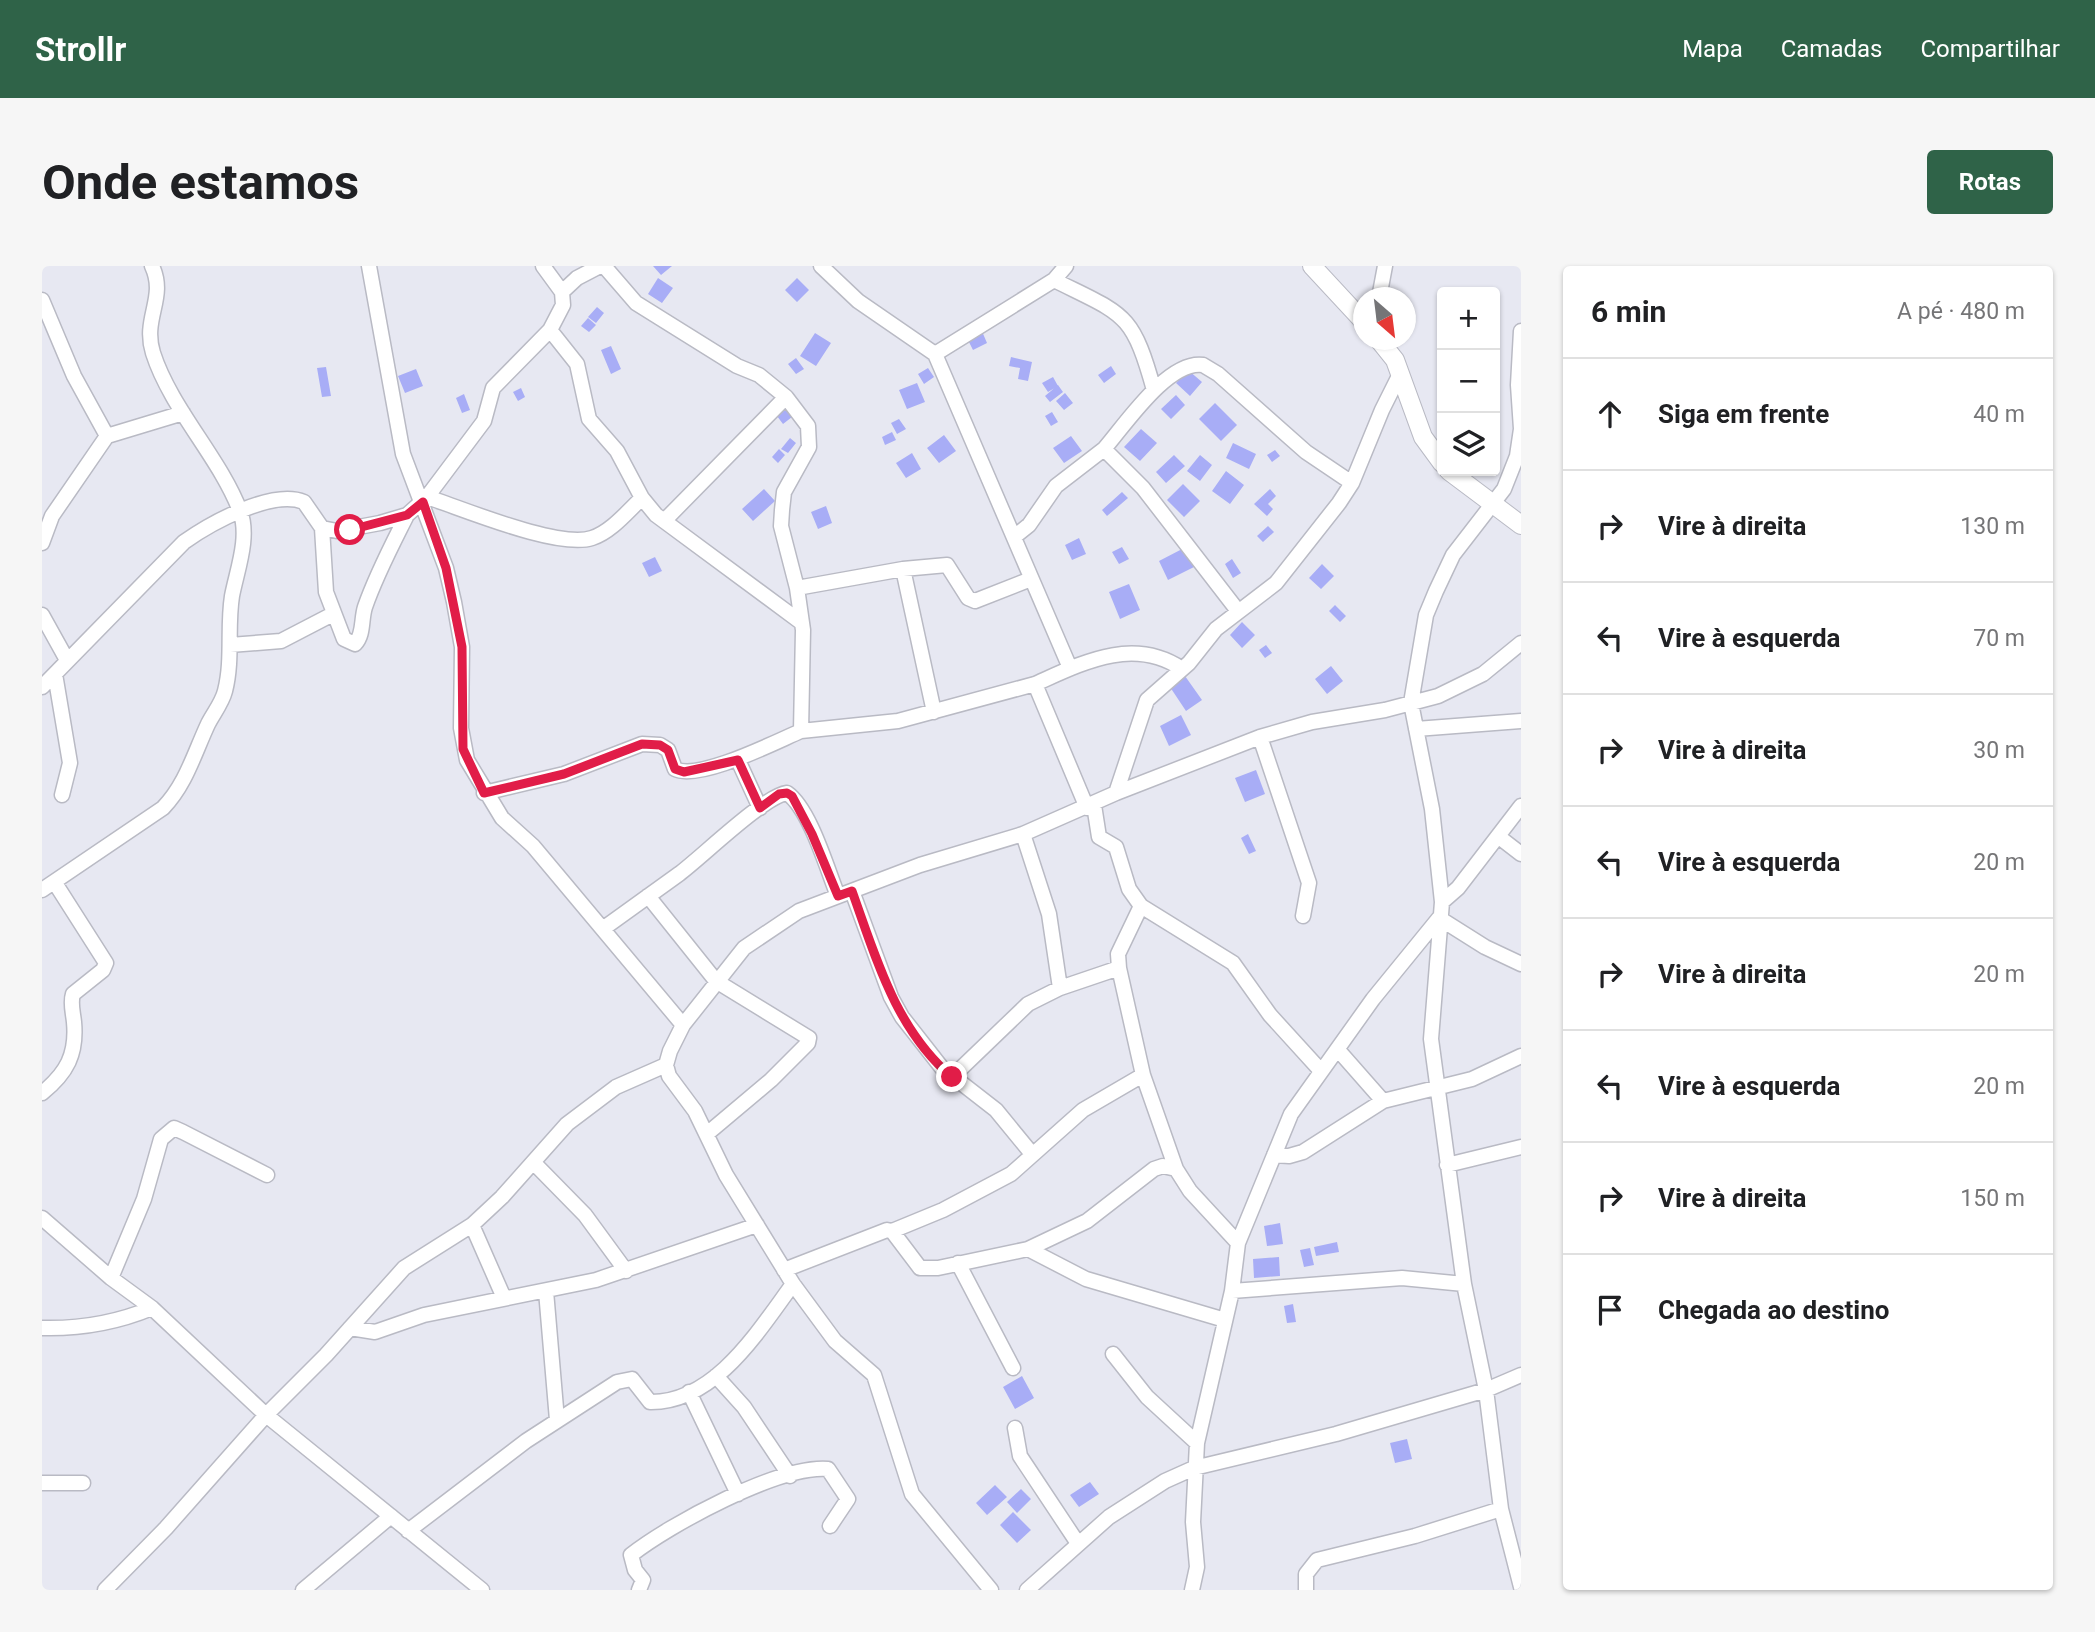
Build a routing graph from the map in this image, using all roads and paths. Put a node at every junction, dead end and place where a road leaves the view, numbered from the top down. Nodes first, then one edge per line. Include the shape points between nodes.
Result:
1 (152, 266) edge
2 (369, 266) edge
3 (543, 266) edge
4 (602, 266) edge
5 (821, 266) edge
6 (1066, 266) edge
7 (1312, 266) edge
8 (1385, 266) edge
9 (1054, 280) junction
10 (1381, 287) edge
11 (562, 292) junction
12 (42, 300) edge
13 (1353, 311) edge
14 (550, 330) junction
15 (1521, 331) edge
16 (1387, 350) edge
17 (934, 354) junction
18 (1400, 374) junction
19 (1154, 390) junction
20 (786, 397) junction
21 (183, 413) junction
22 (107, 436) junction
23 (1104, 449) junction
24 (1437, 457) edge
25 (1456, 476) edge
26 (1352, 483) junction
27 (1504, 489) junction
28 (1521, 489) edge
29 (642, 498) junction
30 (425, 499) junction
31 (1492, 503) junction
32 (47, 511) edge
33 (241, 513) junction
34 (407, 515) junction
35 (664, 521) junction
36 (1521, 525) edge
37 (322, 528) junction
38 (1014, 537) junction
39 (42, 543) edge
40 (903, 569) junction
41 (1031, 579) junction
42 (797, 589) junction
43 (1238, 611) junction
44 (333, 614) junction
45 (42, 615) edge
46 (802, 623) junction
47 (1521, 643) edge
48 (230, 645) junction
49 (67, 660) junction
50 (1070, 668) junction
51 (1181, 669) junction
52 (55, 674) junction
53 (1035, 684) junction
54 (42, 687) edge
55 (1411, 703) junction
56 (934, 712) junction
57 (1521, 721) edge
58 (1416, 729) junction
59 (801, 731) junction
60 (1260, 737) junction
61 (738, 760) junction
62 (484, 793) junction
63 (1116, 793) junction
64 (62, 795) dead end
65 (1090, 806) junction
66 (1521, 806) edge
67 (760, 808) junction
68 (1023, 834) junction
69 (1499, 837) junction
70 (1521, 855) edge
71 (48, 886) edge
72 (845, 893) junction
73 (648, 896) junction
74 (1442, 902) junction
75 (1141, 906) junction
76 (1303, 916) dead end
77 (1439, 918) junction
78 (604, 928) junction
79 (1521, 964) edge
80 (1119, 968) junction
81 (716, 981) junction
82 (1060, 988) junction
83 (683, 1025) junction
84 (1339, 1051) junction
85 (1521, 1056) edge
86 (666, 1065) junction
87 (1321, 1071) junction
88 (1143, 1075) junction
89 (952, 1077) junction
90 (1438, 1088) junction
91 (42, 1093) edge
92 (1383, 1101) junction
93 (708, 1133) junction
94 (1521, 1147) edge
95 (1032, 1154) junction
96 (1273, 1155) junction
97 (533, 1162) junction
98 (1447, 1165) junction
99 (1176, 1169) junction
100 (267, 1175) dead end
101 (42, 1219) edge
102 (472, 1224) junction
103 (757, 1225) junction
104 (892, 1231) junction
105 (1238, 1243) junction
106 (1028, 1249) junction
107 (958, 1263) junction
108 (784, 1270) junction
109 (626, 1271) junction
110 (111, 1278) junction
111 (793, 1284) junction
112 (1464, 1284) junction
113 (1232, 1291) junction
114 (546, 1292) junction
115 (504, 1298) junction
116 (152, 1308) junction
117 (1225, 1320) junction
118 (42, 1328) edge
119 (350, 1328) junction
120 (1113, 1354) dead end
121 (1013, 1368) dead end
122 (1521, 1375) edge
123 (716, 1376) junction
124 (1486, 1390) junction
125 (689, 1392) junction
126 (266, 1415) junction
127 (557, 1420) junction
128 (1015, 1428) dead end
129 (1197, 1443) junction
130 (1194, 1468) junction
131 (790, 1476) junction
132 (42, 1483) edge
133 (83, 1483) dead end
134 (738, 1494) junction
135 (1501, 1509) junction
136 (391, 1516) junction
137 (830, 1526) dead end
138 (408, 1531) junction
139 (1077, 1542) junction
140 (1520, 1583) edge
141 (105, 1590) edge
142 (303, 1590) edge
143 (482, 1590) edge
144 (639, 1590) edge
145 (991, 1590) edge
146 (1027, 1590) edge
147 (1192, 1590) edge
148 (1306, 1590) edge

1 - 21 street via 159,282 148,328 153,353
2 - 30 street via 403,454
3 - 11 street
4 - 11 street via 576,278
4 - 20 street via 636,303 759,375
5 - 17 street via 858,301
6 - 9 street
7 - 13 street
8 - 10 street
9 - 17 street
9 - 19 street via 1122,315 1142,349
11 - 14 street via 563,305
12 - 22 street via 89,408
14 - 29 street via 577,365 589,419 617,451
14 - 30 street via 493,388 484,421
15 - 27 street via 1521,429 1517,456
16 - 18 street
17 - 38 street
18 - 24 street via 1423,437
18 - 26 street
19 - 23 street
19 - 26 street via 1176,371 1203,365 1306,452
20 - 35 street
20 - 42 street via 808,426 810,436 785,492 782,510
21 - 22 street
21 - 33 street
22 - 32 street
23 - 38 street via 1056,486 1029,526
23 - 43 street via 1143,488
25 - 31 street
26 - 43 street via 1276,583
27 - 28 street
27 - 31 street
29 - 30 street via 602,533 577,541
29 - 35 street
30 - 34 street
30 - 62 street via 446,568 462,647 463,749
31 - 36 street
31 - 55 street via 1453,555 1431,603
32 - 39 street
33 - 37 street via 293,497 304,502
33 - 48 street via 243,539 232,599
33 - 49 street via 209,525 184,542
34 - 37 street via 350,530
34 - 44 street via 373,584 358,641 344,639
35 - 46 street
37 - 44 street via 326,592
38 - 41 street
40 - 41 street via 947,565 968,598 975,601
40 - 42 street
40 - 56 street
41 - 50 street
42 - 46 street
43 - 51 street
44 - 48 street via 281,641
45 - 49 street
46 - 59 street
47 - 55 street via 1483,674
48 - 71 street via 225,692 173,798
49 - 52 street
50 - 51 street via 1114,653 1161,658
50 - 53 street
51 - 63 street via 1147,700
52 - 54 street
52 - 64 street via 70,763
53 - 56 street
53 - 65 street
55 - 58 street
55 - 60 street
56 - 59 street via 868,726
57 - 58 street
58 - 74 street via 1432,809
59 - 61 street
60 - 63 street
60 - 76 street via 1310,883
61 - 62 street via 684,772 675,769 668,750 642,744 564,774
61 - 67 street
62 - 78 street
63 - 65 street
65 - 68 street
65 - 75 street via 1100,837 1116,847 1129,889
66 - 69 street
67 - 72 street via 779,794 792,796
67 - 73 street
68 - 72 street
68 - 82 street via 1049,914
69 - 70 street
69 - 74 street
71 - 91 street via 106,962 103,970 73,994 72,1058 60,1079
72 - 81 street via 768,929 744,948
72 - 89 street via 891,997 922,1046
73 - 78 street
73 - 81 street
74 - 77 street
75 - 80 street via 1118,954
75 - 87 street via 1233,963 1270,1015
77 - 79 street
77 - 84 street via 1373,999
77 - 90 street via 1431,1039
78 - 83 street
80 - 82 street
80 - 88 street
81 - 83 street
81 - 93 street via 810,1038 771,1080
82 - 89 street via 1019,1012
83 - 86 street
84 - 87 street
84 - 92 street
85 - 90 street via 1472,1079
86 - 93 street
86 - 97 street via 616,1087 567,1124
87 - 96 street via 1291,1114
88 - 95 street via 1083,1110
88 - 99 street
89 - 95 street via 996,1110
90 - 92 street
90 - 98 street
92 - 96 street via 1303,1152
93 - 103 street via 726,1175
94 - 98 street
95 - 104 street via 986,1189
96 - 105 street
97 - 102 street
97 - 109 street via 585,1215
98 - 112 street
99 - 105 street
99 - 106 street via 1154,1169 1093,1217
100 - 110 street via 183,1132 168,1130
101 - 110 street
102 - 115 street
102 - 119 street via 404,1268
103 - 108 street
103 - 109 street
104 - 107 street via 920,1268
104 - 108 street
105 - 113 street
106 - 107 street
106 - 117 street via 1086,1279
107 - 121 street
108 - 111 street
109 - 114 street
110 - 116 street
111 - 123 street
111 - 145 street via 835,1341 874,1375 912,1494
112 - 113 street via 1402,1278
112 - 124 street
113 - 117 street
114 - 115 street
114 - 127 street
115 - 119 street via 424,1315 375,1332
116 - 118 street via 121,1321
116 - 126 street
117 - 129 street
119 - 126 street
120 - 129 street via 1147,1397
122 - 124 street
123 - 125 street
123 - 131 street via 744,1407
124 - 130 street via 1336,1434
124 - 135 street
125 - 127 street via 650,1402 636,1382 626,1378
125 - 134 street
126 - 136 street
126 - 141 street
127 - 138 street
128 - 139 street via 1020,1456
129 - 130 street
130 - 139 street via 1141,1496
130 - 147 street via 1198,1567
131 - 134 street
131 - 137 street via 822,1468 832,1472 848,1499
132 - 133 street
134 - 144 street via 655,1537 631,1555 643,1580
135 - 140 street
135 - 148 street via 1317,1560 1306,1574
136 - 138 street
136 - 142 street
138 - 143 street
139 - 146 street

